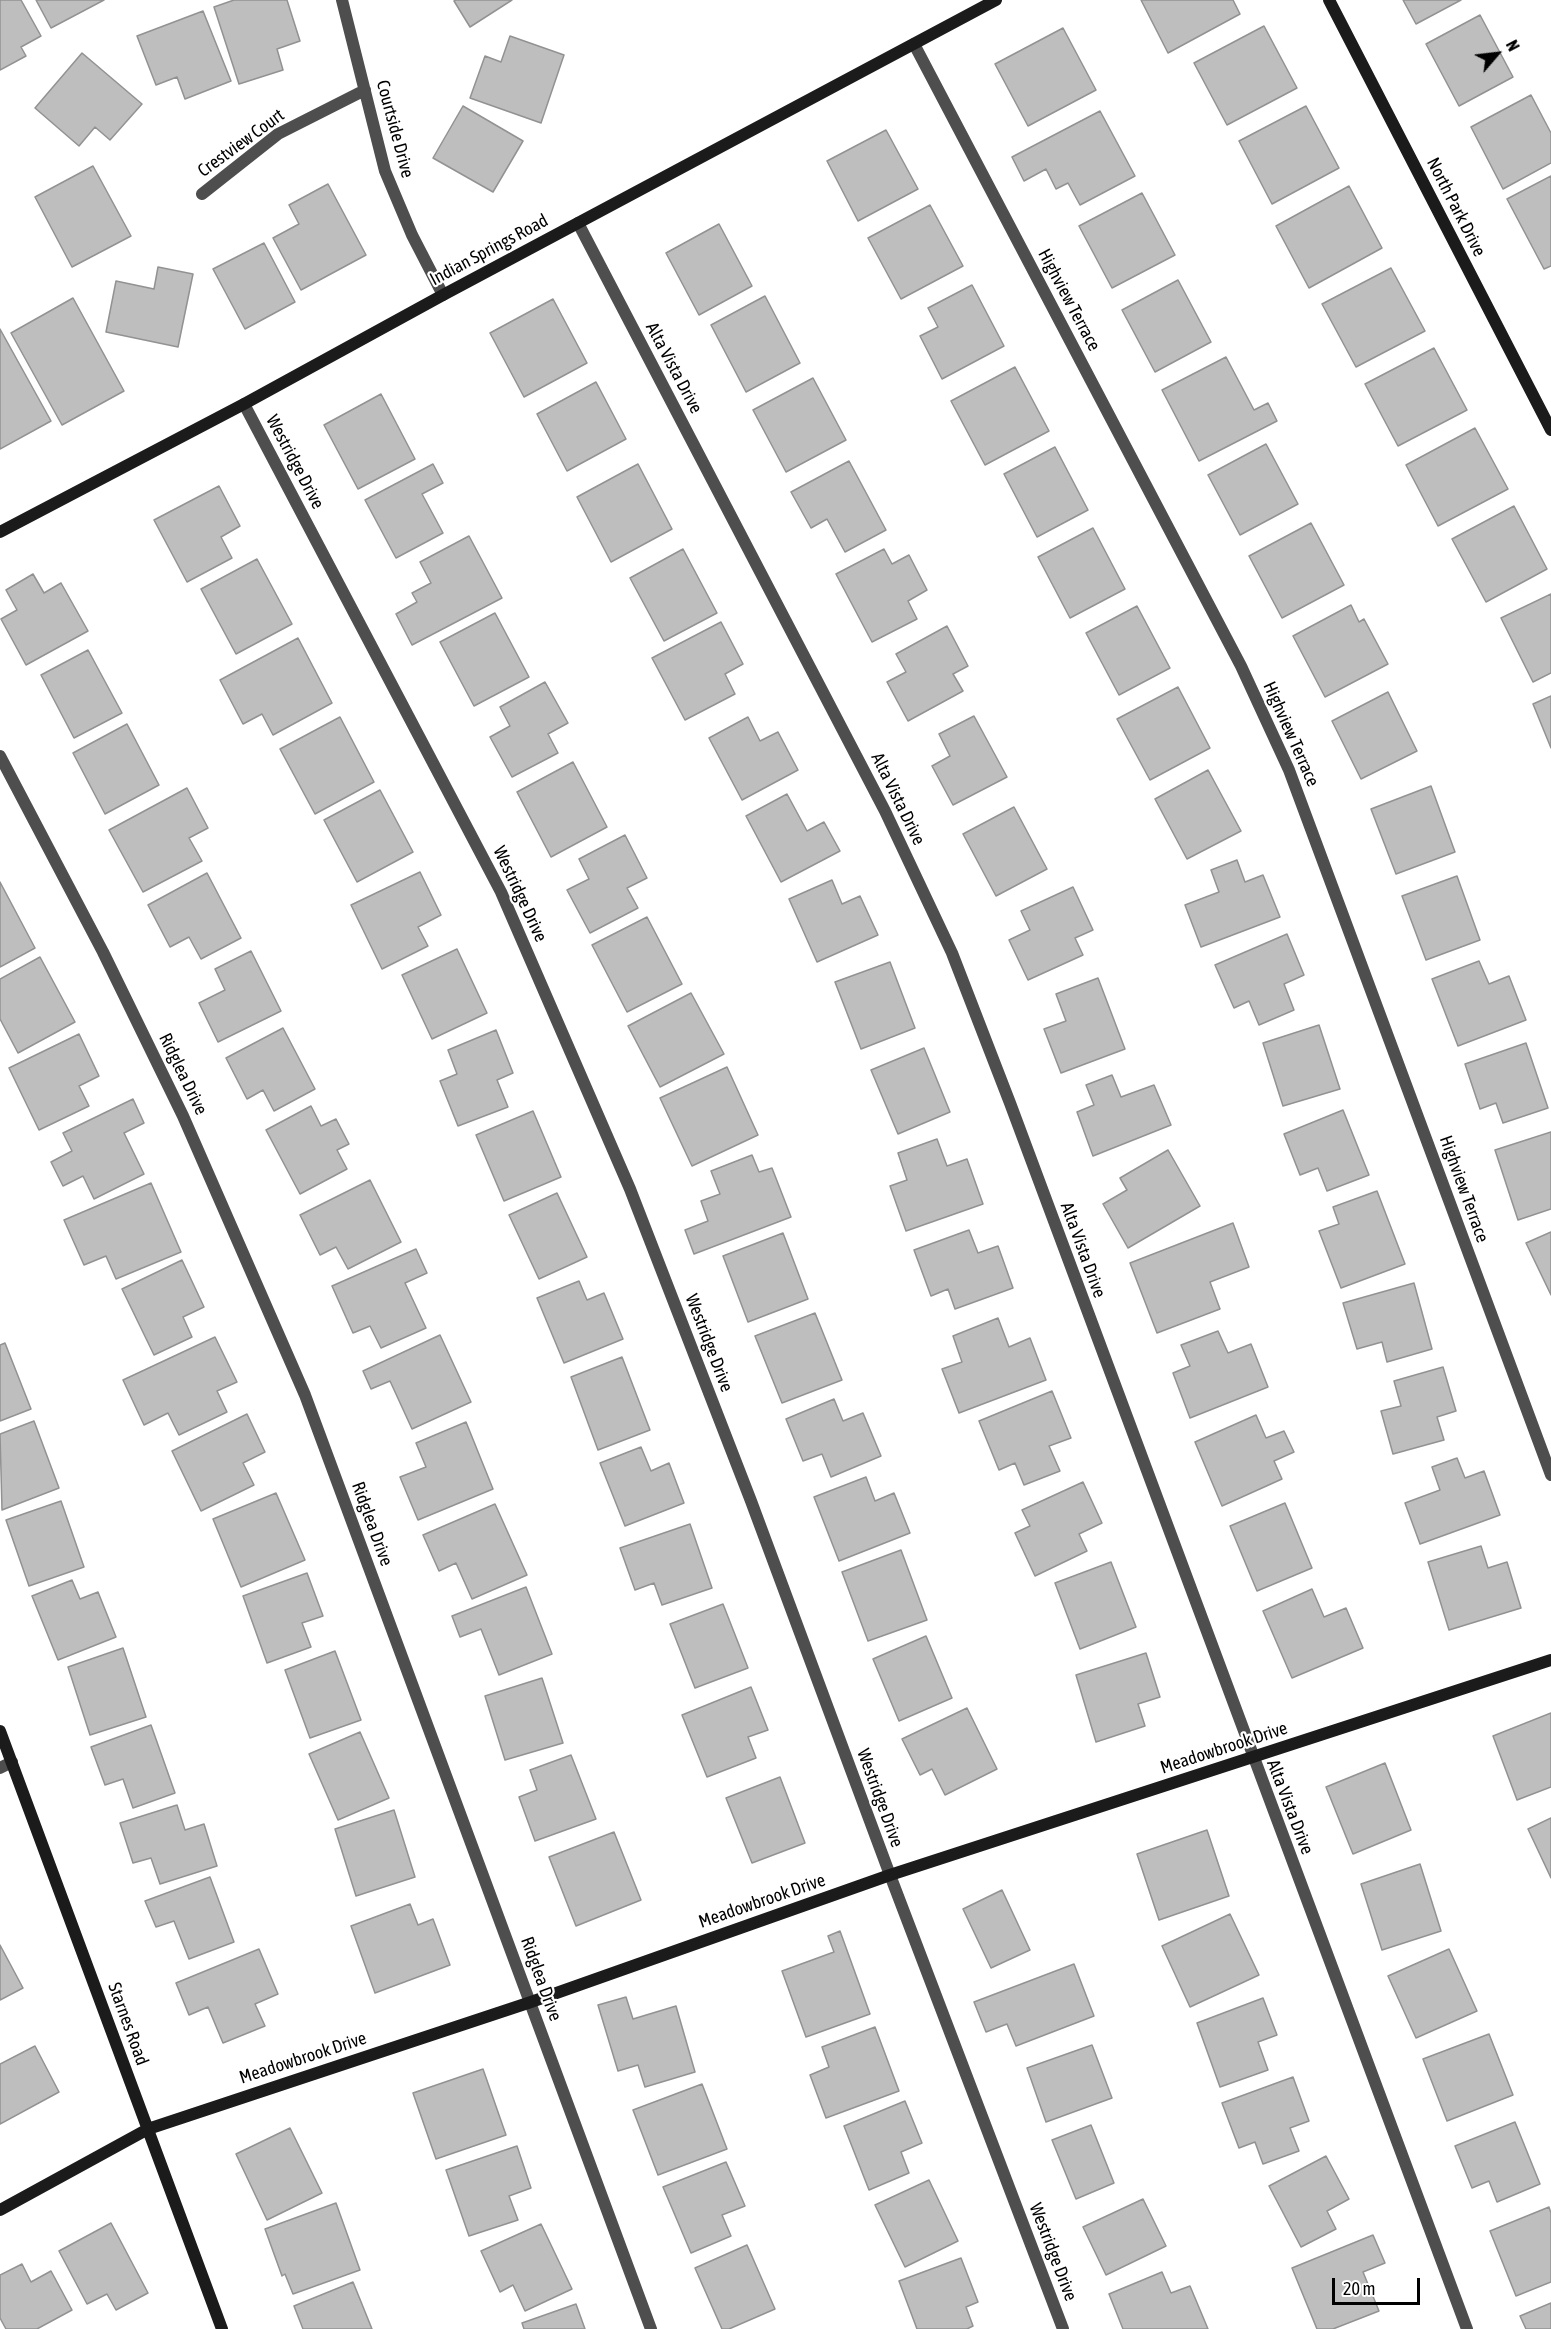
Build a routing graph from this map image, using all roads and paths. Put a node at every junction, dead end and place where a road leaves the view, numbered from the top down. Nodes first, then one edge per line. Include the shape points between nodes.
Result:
1 (342, 0) edge
2 (996, 0) edge
3 (1329, 0) edge
4 (914, 44) junction
5 (365, 90) junction
6 (202, 194) dead end
7 (578, 223) junction
8 (443, 295) junction
9 (244, 404) junction
10 (1551, 430) edge
11 (0, 532) edge
12 (0, 756) edge
13 (1551, 1475) edge
14 (1551, 1660) edge
15 (0, 1731) edge
16 (1252, 1758) junction
17 (12, 1762) junction
18 (0, 1768) edge
19 (890, 1875) junction
20 (531, 2002) junction
21 (148, 2129) junction
22 (0, 2210) edge
23 (222, 2329) edge
24 (651, 2329) edge
25 (1063, 2329) edge
26 (1467, 2329) edge

1 - 5 street, Courtside Drive
2 - 4 street, Indian Springs Road
3 - 10 street, North Park Drive
4 - 7 street, Indian Springs Road
4 - 13 street, Highview Terrace via 1241,666 1289,770
5 - 6 street, Crestview Court via 278,134
5 - 8 street, Courtside Drive via 385,171
7 - 8 street, Indian Springs Road
7 - 16 street, Alta Vista Drive via 885,811 951,953
8 - 9 street, Indian Springs Road
9 - 11 street, Indian Springs Road
9 - 19 street, Westridge Drive via 501,892 630,1189 756,1512
12 - 20 street, Ridglea Drive via 178,1106 277,1329
14 - 16 street, Meadowbrook Drive
15 - 17 street, Starnes Road
16 - 19 street, Meadowbrook Drive
16 - 26 street, Alta Vista Drive
17 - 18 street
17 - 21 street, Starnes Road
19 - 20 street, Meadowbrook Drive
19 - 25 street, Westridge Drive
20 - 21 street, Meadowbrook Drive
20 - 24 street, Ridglea Drive
21 - 22 street, Meadowbrook Drive
21 - 23 street, Starnes Road

